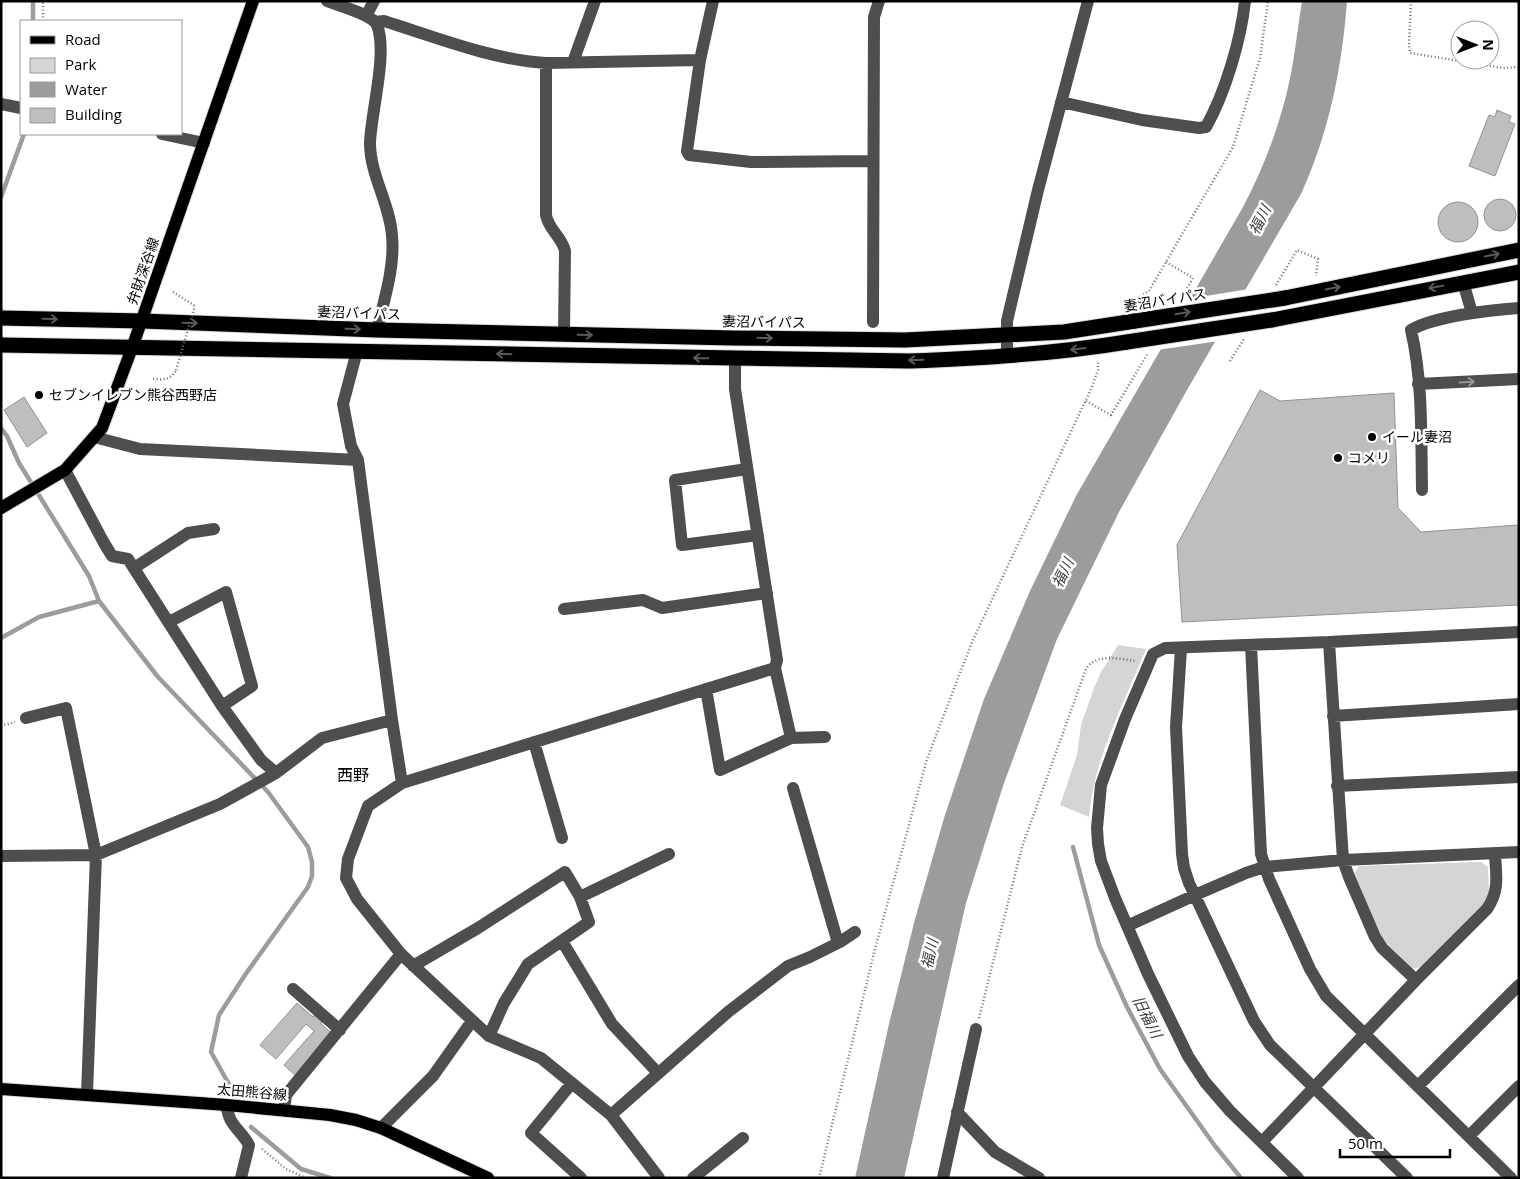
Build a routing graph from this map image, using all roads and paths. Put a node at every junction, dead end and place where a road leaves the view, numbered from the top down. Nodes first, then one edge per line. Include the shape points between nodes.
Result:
1 (43, 1) edge
2 (253, 1) edge
3 (327, 1) edge
4 (374, 1) edge
5 (595, 1) edge
6 (714, 1) edge
7 (879, 1) edge
8 (1088, 1) edge
9 (1245, 1) edge
10 (1268, 1) edge
11 (1411, 1) edge
12 (371, 19) junction
13 (42, 20) edge
14 (700, 60) junction
15 (572, 62) junction
16 (546, 63) junction
17 (1519, 67) edge
18 (1061, 102) junction
19 (1, 104) edge
20 (20, 108) edge
21 (166, 135) edge
22 (204, 144) junction
23 (872, 161) junction
24 (1519, 250) edge
25 (1166, 262) junction
26 (1519, 272) edge
27 (1193, 278) dead end
28 (1464, 282) junction
29 (173, 292) dead end
30 (1519, 308) edge
31 (1122, 312) dead end
32 (1472, 313) junction
33 (1, 318) edge
34 (142, 320) junction
35 (873, 322) dead end
36 (378, 330) junction
37 (533, 334) junction
38 (564, 334) junction
39 (1006, 336) junction
40 (1, 345) edge
41 (132, 348) junction
42 (357, 351) junction
43 (532, 355) junction
44 (1007, 356) junction
45 (1098, 358) dead end
46 (735, 359) junction
47 (153, 379) dead end
48 (1519, 379) edge
49 (1418, 384) junction
50 (1086, 401) junction
51 (1111, 415) dead end
52 (94, 438) junction
53 (358, 460) junction
54 (747, 469) junction
55 (65, 470) junction
56 (1422, 490) dead end
57 (1, 508) edge
58 (214, 529) dead end
59 (758, 535) junction
60 (134, 568) junction
61 (767, 593) junction
62 (564, 609) dead end
63 (169, 622) junction
64 (1519, 632) edge
65 (1329, 642) junction
66 (1251, 645) junction
67 (1182, 648) junction
68 (1141, 662) dead end
69 (776, 668) junction
70 (706, 689) junction
71 (1519, 704) edge
72 (222, 706) junction
73 (1333, 716) junction
74 (26, 718) dead end
75 (392, 720) junction
76 (824, 737) dead end
77 (791, 738) junction
78 (534, 742) junction
79 (276, 773) junction
80 (1519, 777) edge
81 (402, 783) junction
82 (1337, 786) junction
83 (793, 788) dead end
84 (562, 838) dead end
85 (1519, 852) edge
86 (1494, 853) junction
87 (668, 854) dead end
88 (96, 855) junction
89 (1, 856) edge
90 (1343, 860) junction
91 (1264, 867) junction
92 (1195, 895) junction
93 (580, 897) junction
94 (1126, 926) junction
95 (855, 932) dead end
96 (562, 941) junction
97 (838, 943) junction
98 (401, 954) junction
99 (413, 966) junction
100 (1416, 980) junction
101 (1519, 985) edge
102 (294, 989) dead end
103 (472, 1021) junction
104 (976, 1029) joint
105 (340, 1030) junction
106 (1364, 1033) junction
107 (488, 1036) junction
108 (658, 1073) junction
109 (572, 1083) junction
110 (1418, 1086) junction
111 (1519, 1086) edge
112 (1313, 1087) junction
113 (1, 1089) edge
114 (87, 1094) junction
115 (227, 1105) junction
116 (284, 1110) junction
117 (957, 1112) junction
118 (611, 1115) junction
119 (381, 1128) junction
120 (1469, 1136) junction
121 (743, 1138) dead end
122 (1262, 1142) junction
123 (249, 1145) junction
124 (241, 1178) edge
125 (306, 1178) edge
126 (488, 1178) edge
127 (581, 1178) edge
128 (659, 1178) edge
129 (693, 1178) edge
130 (819, 1178) edge
131 (943, 1178) edge
132 (1039, 1178) edge
133 (1298, 1178) edge
134 (1407, 1178) edge
135 (1512, 1178) edge

1 - 13 path
2 - 22 main road, 弁財深谷線
3 - 12 street
4 - 12 street
5 - 15 street
6 - 14 street
7 - 23 street via 874,17
8 - 18 street
9 - 18 street via 1236,50 1206,127 1142,120
10 - 25 path via 1260,58 1233,147
11 - 17 path via 1410,53 1502,68
12 - 16 street via 524,62
12 - 36 street via 377,26 379,67 371,159 392,235 391,263
14 - 15 street
14 - 23 street via 688,155 750,162
15 - 16 street
16 - 38 street via 546,215 547,223 563,242 565,251
18 - 39 street
19 - 20 street
21 - 22 street
22 - 34 main road, 弁財深谷線
23 - 35 street
39 -> 24 highway, 妻沼バイパス, bridge via 1064,332 1285,298
25 - 27 path
25 - 31 path via 1149,291 1124,306
26 - 28 highway
28 - 32 street
28 -> 44 highway, bridge via 1272,320 1070,350
29 - 47 path, bridge via 195,306 176,370 170,378
30 - 32 street
32 - 49 street via 1419,325 1411,330
33 -> 34 highway, 妻沼バイパス
34 -> 36 highway, 妻沼バイパス
34 - 41 main road, 弁財深谷線
36 - 37 highway, 妻沼バイパス
37 - 38 highway, 妻沼バイパス
37 - 43 street
38 -> 39 highway, 妻沼バイパス via 896,340
39 - 44 street
40 - 41 highway
41 - 42 highway
41 - 52 main road, 弁財深谷線 via 102,428
43 -> 42 highway
42 - 53 street via 343,404 351,446
46 -> 43 highway
44 -> 46 highway via 909,361
45 - 50 path via 1098,370
46 - 54 street via 735,389
49 -> 48 street
49 - 56 street
50 - 51 path
50 - 130 path via 972,642 927,759 875,949
52 - 53 street via 140,449
52 - 55 main road, 弁財深谷線
53 - 75 street
54 - 59 street
54 - 59 street via 675,480 682,545
55 - 57 main road, 弁財深谷線
55 - 60 street via 112,556 128,559
58 - 60 street via 188,534
59 - 61 street
60 - 63 street
61 - 62 street via 662,608 643,600
61 - 69 street
63 - 72 street
63 - 72 street via 226,592 252,686
64 - 65 street
65 - 66 street
65 - 73 street
66 - 67 street
66 - 91 street
67 - 92 street via 1176,727 1182,854
67 - 94 street via 1165,648 1153,654 1101,784 1097,813 1098,844 1101,861
68 - 104 path via 1103,658 1090,663 1086,669 1022,848
69 - 70 street
69 - 77 street
70 - 77 street via 720,770
70 - 78 street
71 - 73 street
72 - 79 street via 261,760
73 - 82 street
74 - 88 street via 66,708
75 - 79 street via 322,738
75 - 81 street
76 - 77 street
78 - 81 street
78 - 84 street
79 - 88 street via 220,804
80 - 82 street
81 - 98 street via 368,806 348,859 346,878 357,899
82 - 90 street
83 - 97 street
85 - 86 street
86 - 90 street
86 - 100 street via 1495,898
87 - 93 street
88 - 89 street
88 - 114 street
90 - 91 street
90 - 100 street via 1378,943
91 - 92 street
91 - 106 street via 1318,985
92 - 94 street
92 - 112 street via 1254,1021 1270,1045
93 - 96 street via 589,922
93 - 99 street via 565,872
94 - 122 street via 1188,1056 1205,1082
95 - 97 street
96 - 107 street via 528,964
96 - 108 street via 612,1024
97 - 108 street via 788,966 728,1012
98 - 99 street
98 - 105 street
99 - 103 street
100 - 106 street
101 - 110 street
102 - 105 street
103 - 107 street
103 - 119 street via 433,1076
104 - 117 street
105 - 116 street via 286,1095
106 - 110 street
106 - 112 street
107 - 109 street via 541,1058
108 - 118 street
109 - 118 street
109 - 127 street via 530,1133
110 - 120 street
111 - 120 street
112 - 122 street
112 - 134 street
113 - 114 main road, 太田熊谷線
114 - 115 main road, 太田熊谷線
115 - 116 main road, 太田熊谷線
115 - 123 street via 229,1120 244,1134
116 - 119 main road, 太田熊谷線 via 330,1115
117 - 131 street
117 - 132 street via 995,1152
118 - 128 street
119 - 126 main road, 太田熊谷線
120 - 135 street
121 - 129 street
122 - 133 street
123 - 124 street
123 - 125 path via 259,1147 286,1169

